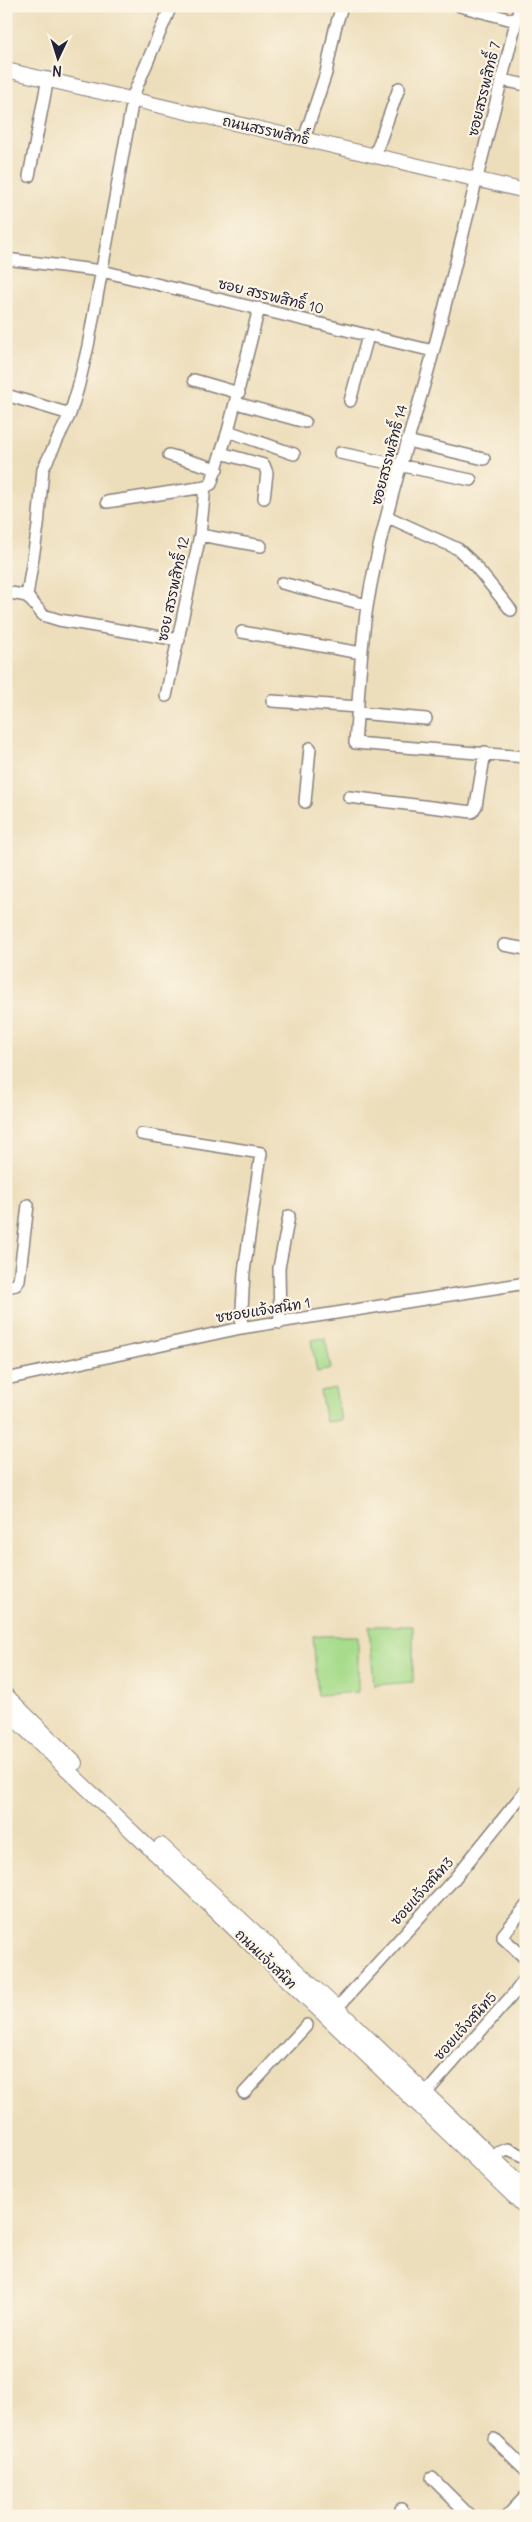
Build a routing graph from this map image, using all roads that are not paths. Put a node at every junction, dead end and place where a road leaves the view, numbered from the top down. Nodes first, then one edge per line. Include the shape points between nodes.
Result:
1 (171, 6) edge
2 (342, 6) edge
3 (460, 6) edge
4 (520, 6) edge
5 (516, 21) junction
6 (6, 70) edge
7 (48, 78) junction
8 (502, 80) junction
9 (526, 85) edge
10 (399, 88) dead end
11 (133, 98) junction
12 (304, 139) junction
13 (375, 155) junction
14 (29, 176) dead end
15 (477, 179) junction
16 (526, 191) edge
17 (6, 259) edge
18 (102, 271) junction
19 (259, 308) junction
20 (368, 336) junction
21 (433, 351) junction
22 (194, 380) dead end
23 (6, 395) edge
24 (237, 398) junction
25 (350, 400) dead end
26 (70, 414) junction
27 (305, 422) dead end
28 (228, 431) junction
29 (407, 440) junction
30 (221, 453) junction
31 (340, 453) dead end
32 (294, 454) dead end
33 (169, 455) dead end
34 (484, 459) dead end
35 (401, 464) junction
36 (217, 469) junction
37 (471, 480) dead end
38 (205, 487) junction
39 (264, 498) dead end
40 (107, 502) dead end
41 (388, 517) junction
42 (200, 535) junction
43 (261, 546) dead end
44 (282, 583) dead end
45 (6, 592) edge
46 (27, 596) junction
47 (367, 605) junction
48 (511, 610) dead end
49 (242, 632) dead end
50 (179, 640) junction
51 (361, 653) junction
52 (166, 696) dead end
53 (272, 701) dead end
54 (358, 710) junction
55 (426, 719) dead end
56 (310, 748) dead end
57 (484, 752) junction
58 (526, 757) edge
59 (349, 798) dead end
60 (305, 802) dead end
61 (504, 945) dead end
62 (526, 949) edge
63 (141, 1134) dead end
64 (28, 1205) dead end
65 (289, 1216) dead end
66 (526, 1283) edge
67 (6, 1287) edge
68 (280, 1323) junction
69 (241, 1328) junction
70 (6, 1379) edge
71 (6, 1695) edge
72 (6, 1711) edge
73 (526, 1790) edge
74 (526, 1906) edge
75 (526, 1960) edge
76 (526, 1977) edge
77 (337, 2008) junction
78 (307, 2025) dead end
79 (244, 2093) dead end
80 (426, 2093) junction
81 (491, 2155) junction
82 (526, 2158) edge
83 (526, 2189) edge
84 (526, 2208) edge
85 (494, 2439) dead end
86 (526, 2470) edge
87 (432, 2478) dead end
88 (526, 2496) edge
89 (470, 2516) edge
90 (507, 2516) edge

1 - 11 street
2 - 12 street via 334,28 326,73
3 - 5 street
4 - 5 street, ซอยสรรพสิทธิ์ 7
5 - 8 street, ซอยสรรพสิทธิ์ 7
6 - 7 main road, ถนนสรรพสิทธิ์
7 - 11 main road, ถนนสรรพสิทธิ์
7 - 14 street
8 - 9 street
8 - 15 street, ซอยสรรพสิทธิ์ 7
10 - 13 street
11 - 12 main road, ถนนสรรพสิทธิ์
11 - 18 street
12 - 13 main road, ถนนสรรพสิทธิ์
13 - 15 main road, ถนนสรรพสิทธิ์
15 - 16 main road, ถนนสรรพสิทธิ์
15 - 21 street, ซอยสรรพสิทธิ์ 14
17 - 18 street, ซอย สรรพสิทธิ์ 10
18 - 19 street, ซอย สรรพสิทธิ์ 10
18 - 26 street via 88,346
19 - 20 street, ซอย สรรพสิทธิ์ 10
19 - 24 street, ซอย สรรพสิทธิ์ 12
20 - 21 street, ซอย สรรพสิทธิ์ 10
20 - 25 street
21 - 29 street, ซอยสรรพสิทธิ์ 14
22 - 24 street
23 - 26 street
24 - 27 street
24 - 28 street, ซอย สรรพสิทธิ์ 12
26 - 46 street via 43,469
28 - 30 street, ซอย สรรพสิทธิ์ 12
28 - 32 street
29 - 34 street
29 - 35 street, ซอยสรรพสิทธิ์ 14
30 - 36 street, ซอย สรรพสิทธิ์ 12
30 - 39 street via 264,465 267,473
31 - 35 street
33 - 36 street
35 - 37 street
35 - 41 street, ซอยสรรพสิทธิ์ 14
36 - 38 street, ซอย สรรพสิทธิ์ 12
38 - 40 street
38 - 42 street, ซอย สรรพสิทธิ์ 12
41 - 47 street, ซอยสรรพสิทธิ์ 14
41 - 48 street via 458,549
42 - 43 street
42 - 50 street, ซอย สรรพสิทธิ์ 12
44 - 47 street
45 - 46 street
46 - 50 street via 43,615 59,620
47 - 51 street, ซอยสรรพสิทธิ์ 14
49 - 51 street
50 - 52 street, ซอย สรรพสิทธิ์ 12
51 - 54 street, ซอยสรรพสิทธิ์ 14
53 - 54 street
54 - 55 street
54 - 57 street, ซอยสรรพสิทธิ์ 14 via 355,743
56 - 60 street
57 - 58 street
57 - 59 street via 476,806 472,812
61 - 62 street
63 - 69 street via 262,1153 244,1272
64 - 67 street via 19,1280 16,1285
65 - 68 street via 279,1268
66 - 68 street, ซซอยแจ้งสนิท 1
68 - 69 street, ซซอยแจ้งสนิท 1
69 - 70 street, ซซอยแจ้งสนิท 1
71 - 77 main road, ถนนแจ้งสนิท via 133,1820
72 - 84 main road, ถนนแจ้งสนิท
73 - 77 street, ซอยแจ้งสนิท3 via 455,1878
74 - 75 street via 503,1938
76 - 80 street, ซอยแจ้งสนิท5
77 - 80 main road, ถนนแจ้งสนิท
78 - 79 street
80 - 81 main road, ถนนแจ้งสนิท
81 - 82 street via 508,2149
81 - 83 main road, ถนนแจ้งสนิท
85 - 86 street
87 - 89 street
88 - 90 street

